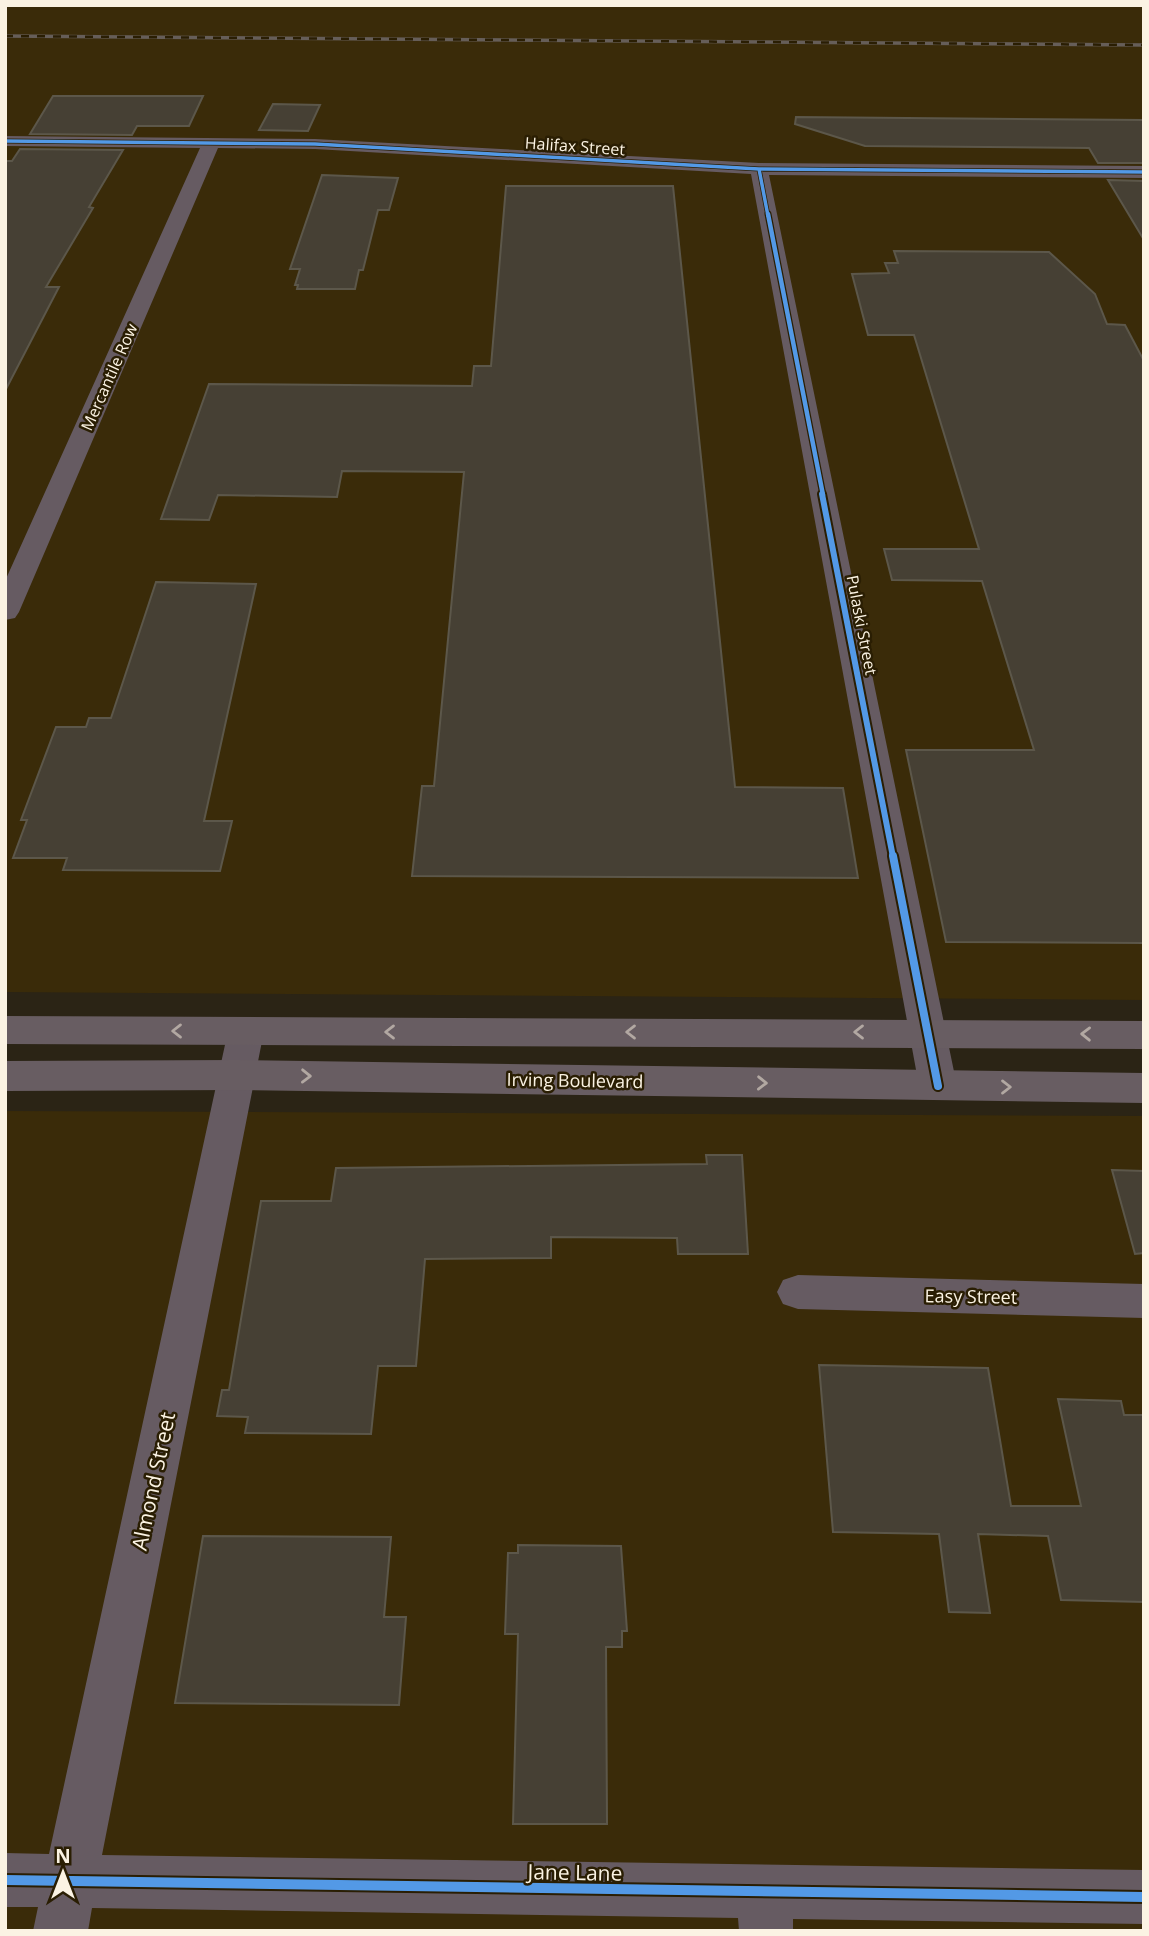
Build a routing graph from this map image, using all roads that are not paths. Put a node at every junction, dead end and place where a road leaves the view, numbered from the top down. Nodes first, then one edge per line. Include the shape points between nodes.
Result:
1 (5, 141) edge
2 (211, 142) junction
3 (759, 169) junction
4 (1144, 172) edge
5 (5, 612) edge
6 (5, 1030) edge
7 (246, 1031) junction
8 (927, 1032) junction
9 (1144, 1035) edge
10 (5, 1076) edge
11 (237, 1076) junction
12 (938, 1086) junction
13 (1144, 1088) edge
14 (798, 1292) dead end
15 (1144, 1301) edge
16 (5, 1880) edge
17 (70, 1880) junction
18 (1144, 1897) edge
19 (765, 1912) edge
20 (60, 1931) edge

1 - 2 street, Halifax Street
2 - 3 street, Halifax Street
2 - 5 street, Mercantile Row
3 - 4 street, Halifax Street
3 - 8 street, Pulaski Street
7 -> 6 main road
8 -> 7 main road
7 - 11 street, Almond Street
9 -> 8 main road
8 - 12 street, Pulaski Street
10 - 11 main road, Irving Boulevard
11 -> 12 main road, Irving Boulevard
11 - 17 street, Almond Street
12 -> 13 main road, Irving Boulevard
14 - 15 street, Easy Street
16 - 17 street, Jane Lane
17 - 19 street, Jane Lane
17 - 20 street, Almond Street
18 - 19 street, Jane Lane

